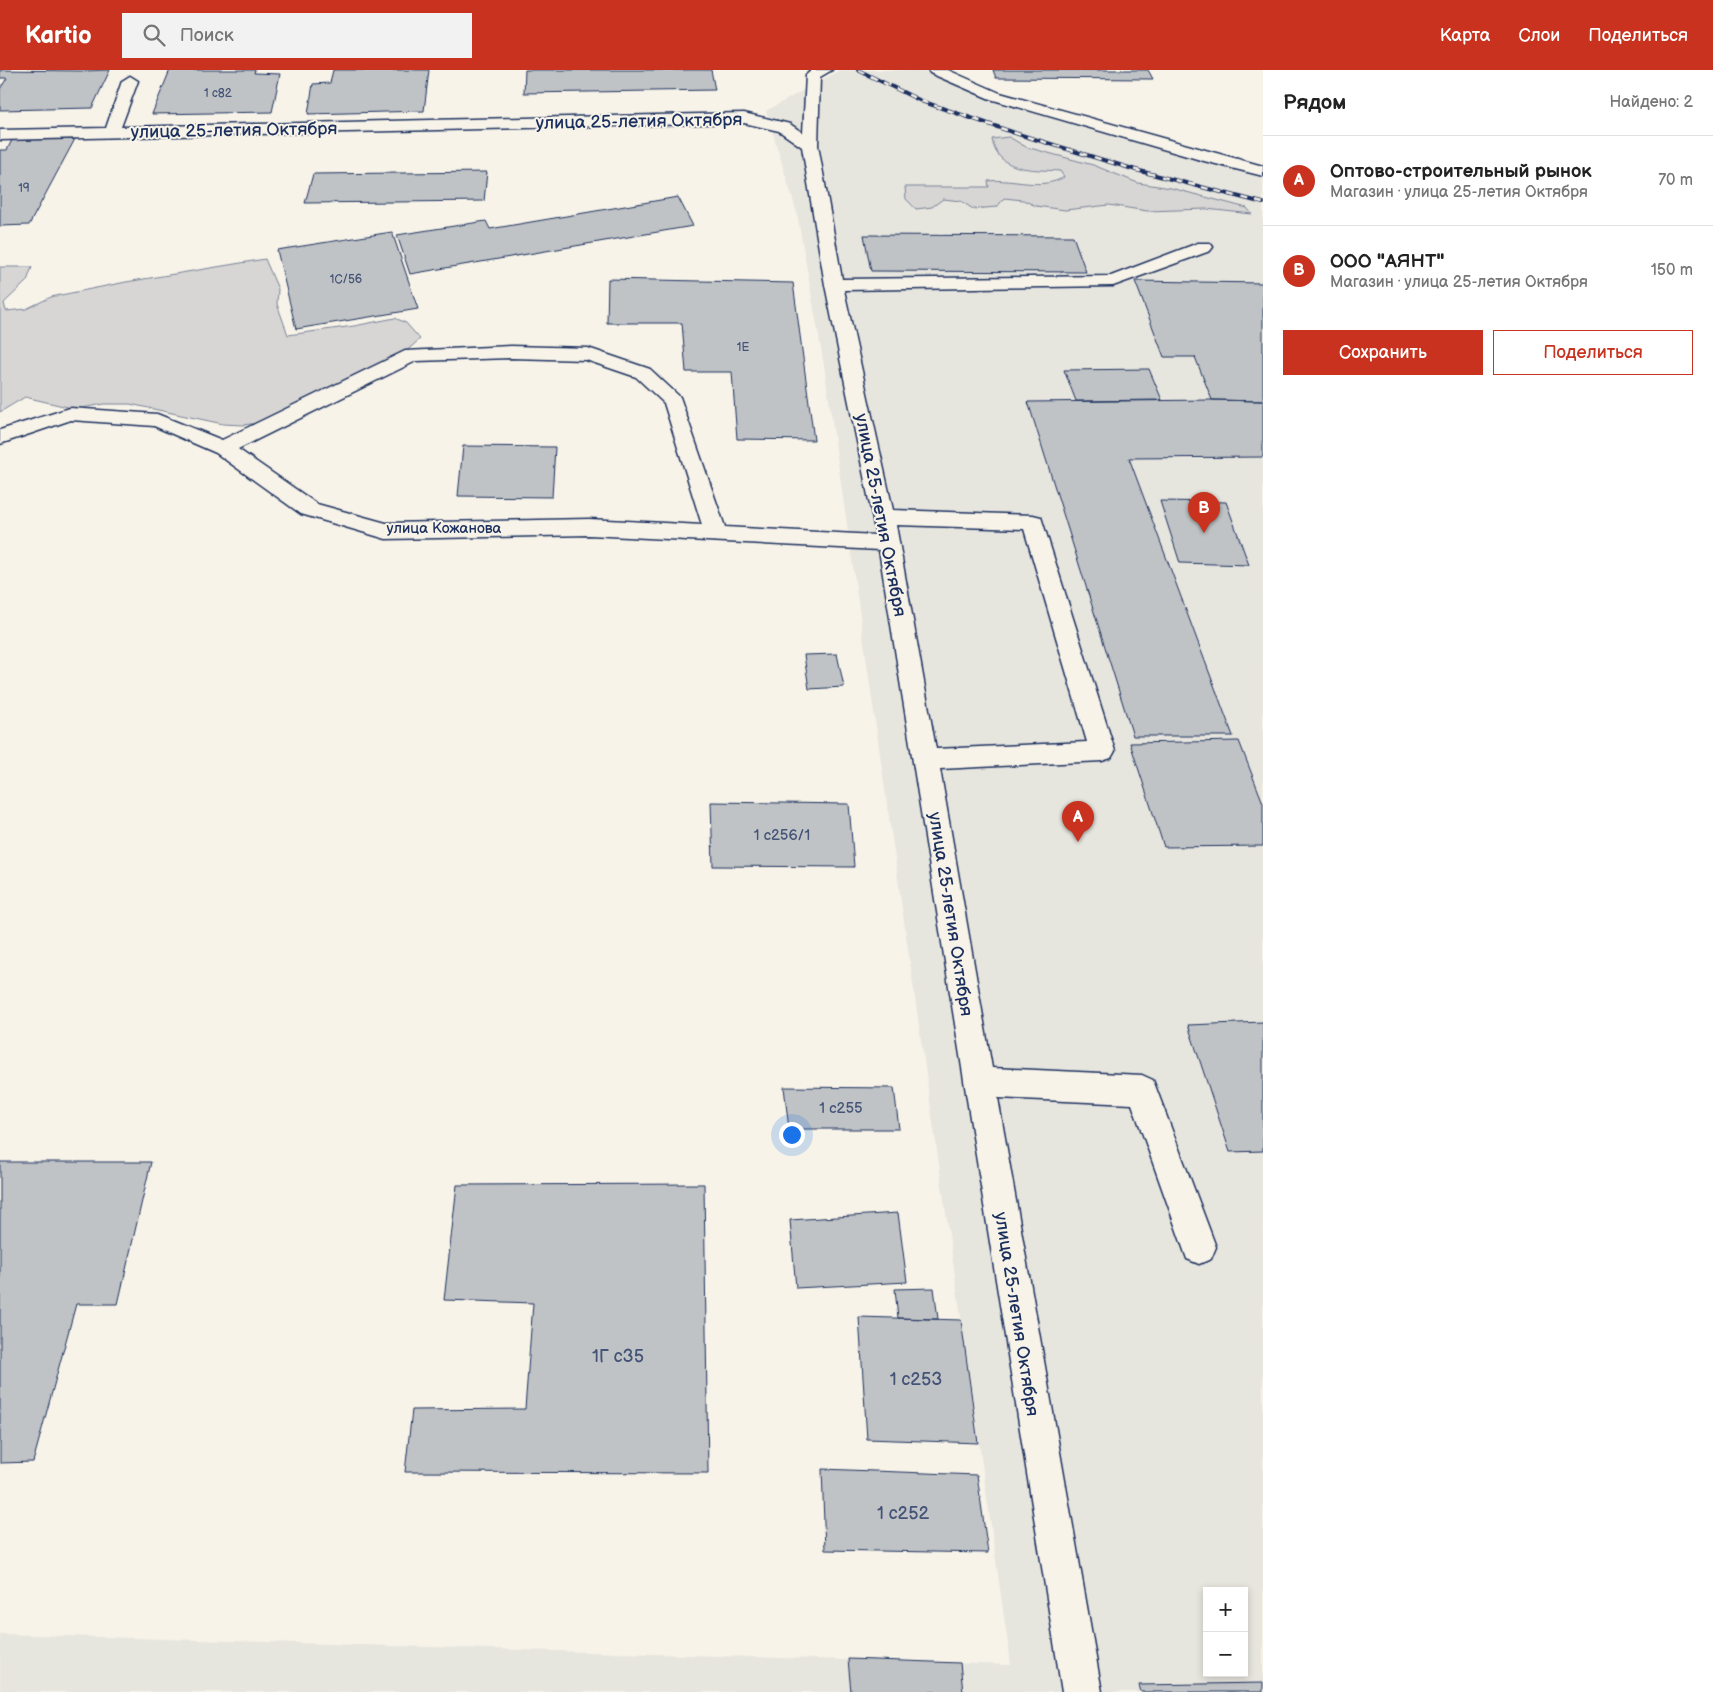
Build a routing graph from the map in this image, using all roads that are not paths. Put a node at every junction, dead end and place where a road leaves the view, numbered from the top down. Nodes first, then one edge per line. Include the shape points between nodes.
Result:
1 (825, 70) edge
2 (935, 70) edge
3 (130, 81) dead end
4 (112, 132) junction
5 (0, 135) edge
6 (810, 145) junction
7 (1263, 171) edge
8 (1204, 247) dead end
9 (834, 285) junction
10 (0, 437) edge
11 (222, 448) junction
12 (886, 530) junction
13 (716, 534) junction
14 (925, 760) junction
15 (978, 1082) junction
16 (1199, 1247) dead end
17 (1082, 1692) edge

1 - 6 street via 813,75
2 - 7 street via 995,96
3 - 4 street
4 - 5 street, улица 25-летия Октября
4 - 6 street, улица 25-летия Октября via 744,118 784,127
6 - 9 street, улица 25-летия Октября
8 - 9 street via 1113,281
9 - 12 street, улица 25-летия Октября
10 - 11 street, улица Кожанова via 70,414 157,420
11 - 13 street, улица Кожанова via 309,509 386,531 589,527
11 - 13 street via 412,355 588,354 643,373 673,401
12 - 13 street, улица Кожанова
12 - 14 street, улица 25-летия Октября
12 - 14 street, улица Кожанова via 1033,522 1102,751
14 - 15 street, улица 25-летия Октября
15 - 16 street via 1142,1090
15 - 17 street, улица 25-летия Октября

